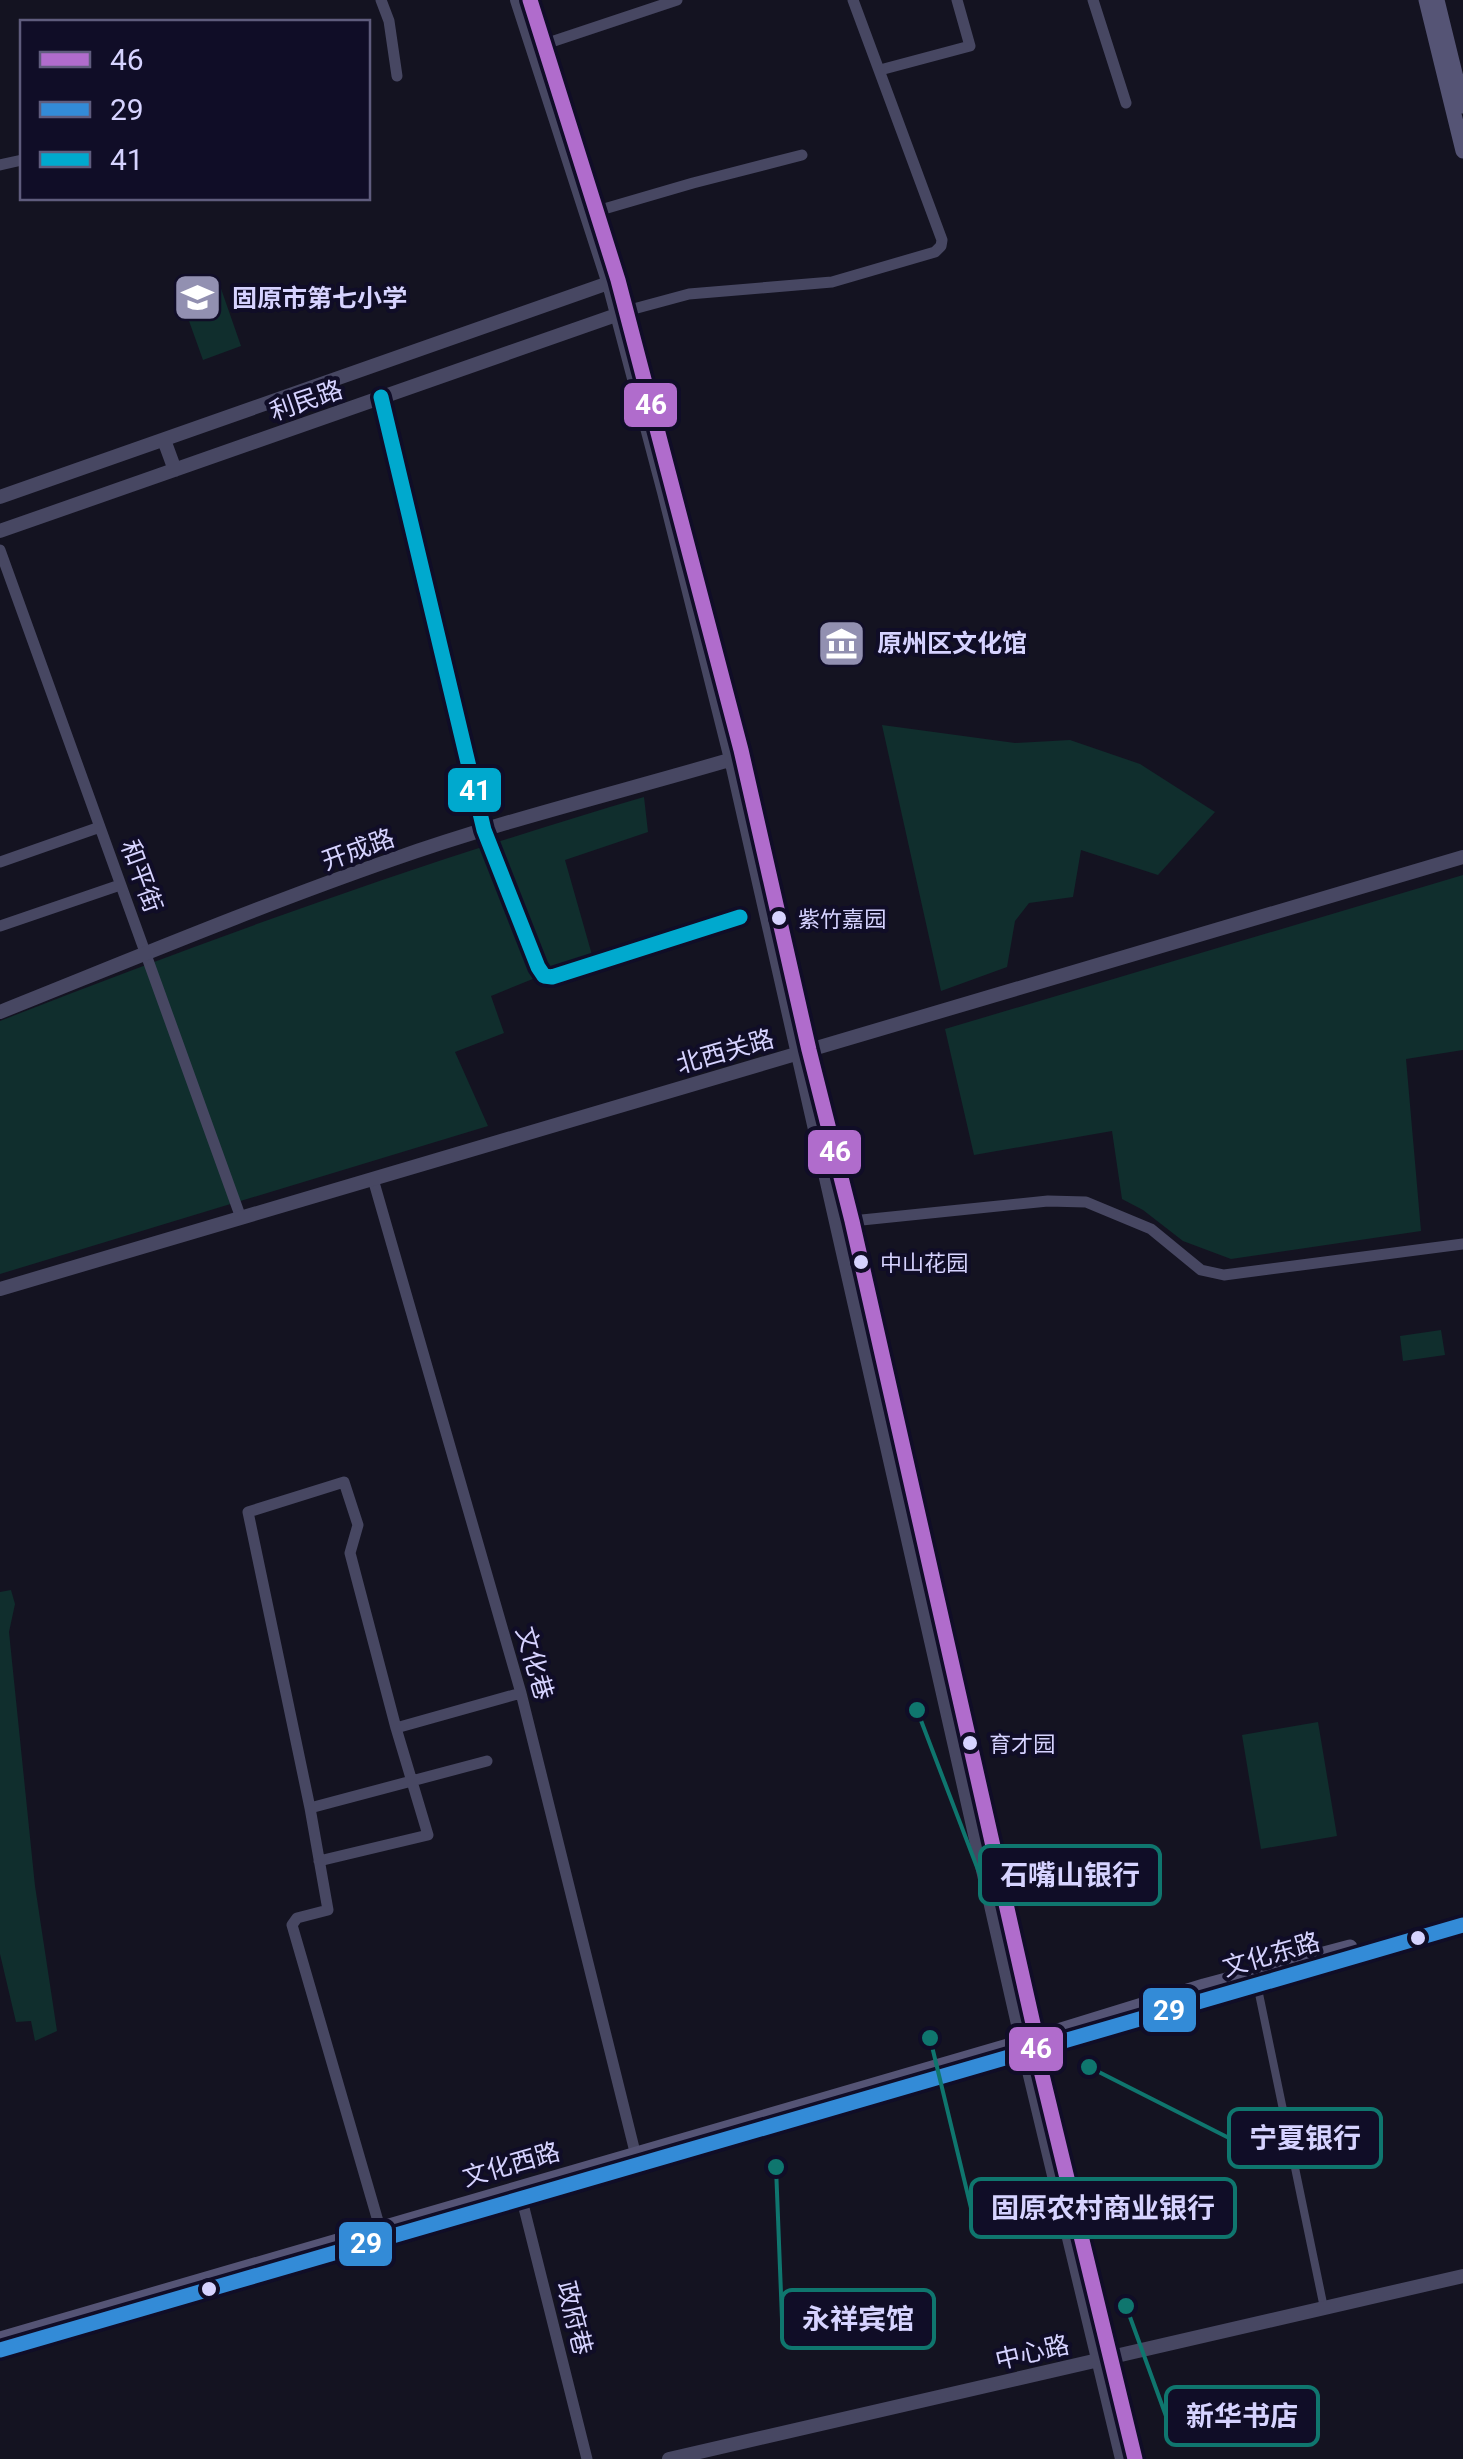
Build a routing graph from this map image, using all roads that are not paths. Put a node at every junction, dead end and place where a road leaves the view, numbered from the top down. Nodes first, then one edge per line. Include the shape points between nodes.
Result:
1 (382, 0) edge
2 (517, 0) edge
3 (530, 0) edge
4 (677, 0) edge
5 (854, 0) edge
6 (957, 0) edge
7 (1093, 0) edge
8 (1426, 0) edge
9 (1437, 0) edge
10 (546, 44) junction
11 (880, 70) junction
12 (396, 76) dead end
13 (1126, 104) dead end
14 (1463, 106) edge
15 (1463, 151) edge
16 (802, 154) dead end
17 (597, 211) junction
18 (613, 282) junction
19 (621, 313) junction
20 (382, 397) junction
21 (164, 440) junction
22 (175, 470) junction
23 (0, 497) edge
24 (0, 532) edge
25 (0, 550) edge
26 (736, 758) junction
27 (100, 827) junction
28 (484, 830) junction
29 (1463, 857) edge
30 (0, 862) edge
31 (120, 884) junction
32 (740, 917) dead end
33 (0, 926) edge
34 (146, 953) junction
35 (0, 1012) edge
36 (804, 1052) junction
37 (372, 1179) junction
38 (240, 1218) junction
39 (852, 1221) junction
40 (1463, 1244) edge
41 (0, 1289) edge
42 (521, 1693) junction
43 (396, 1728) junction
44 (488, 1761) dead end
45 (411, 1781) junction
46 (310, 1808) junction
47 (319, 1862) junction
48 (1463, 1916) edge
49 (1463, 1925) edge
50 (1257, 1984) junction
51 (1030, 2045) junction
52 (637, 2159) junction
53 (520, 2193) junction
54 (380, 2228) junction
55 (1463, 2276) edge
56 (1324, 2308) junction
57 (0, 2339) edge
58 (0, 2350) edge
59 (1105, 2358) junction
60 (587, 2459) edge
61 (669, 2459) edge
62 (1122, 2459) edge
63 (1135, 2459) edge

1 - 12 street
2 - 18 street
3 - 10 street
4 - 10 street
5 - 11 street
6 - 11 street via 970,46
7 - 13 street
8 - 15 main road
9 - 14 main road
10 - 17 street
11 - 19 street via 942,240 935,252 832,282 689,294
16 - 17 street
17 - 18 street
18 - 19 street
18 - 21 street, 利民路
19 - 20 street, 利民路
19 - 26 street
20 - 22 street, 利民路
20 - 28 street
21 - 22 street
21 - 23 street, 利民路
22 - 24 street, 利民路
25 - 27 street, 和平街
26 - 28 street, 开成路
26 - 36 street
27 - 30 street
27 - 31 street, 和平街
28 - 32 street via 544,976
28 - 34 street, 开成路
29 - 36 street, 北西关路
31 - 33 street
31 - 34 street, 和平街
34 - 35 street, 开成路
34 - 38 street, 和平街
36 - 37 street, 北西关路
36 - 39 street
36 - 51 street
37 - 38 street, 北西关路
37 - 42 street, 文化巷
38 - 41 street, 北西关路
39 - 40 street via 1086,1202 1150,1229 1201,1270 1224,1275
39 - 51 street
42 - 43 street
42 - 52 street, 文化巷
43 - 45 street
43 - 46 street via 350,1552 358,1525 344,1482 248,1512
44 - 45 street
45 - 46 street
45 - 47 street via 428,1835
46 - 47 street
47 - 54 street via 328,1910 296,1918 292,1926
48 - 51 main road, 文化东路 via 1204,1986
49 - 50 main road, 文化东路
50 - 51 main road, 文化东路
50 - 56 street
51 - 52 main road, 文化西路
51 - 59 street
52 - 53 main road, 文化西路
53 - 54 main road, 文化西路
53 - 58 main road, 文化西路
53 - 60 street, 政府巷
54 - 57 main road, 文化西路
55 - 56 street, 中心路
56 - 59 street, 中心路
59 - 61 street, 中心路
59 - 62 street
59 - 63 street

